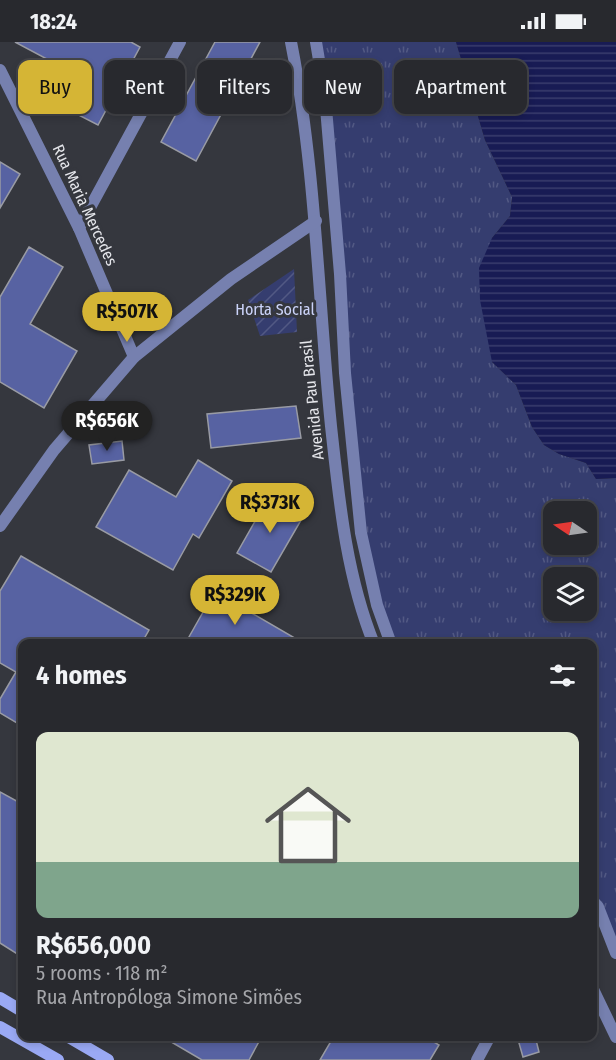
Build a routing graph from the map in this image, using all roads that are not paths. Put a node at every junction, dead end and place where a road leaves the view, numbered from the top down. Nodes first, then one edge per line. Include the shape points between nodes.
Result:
1 (180, 42) edge
2 (291, 42) edge
3 (316, 42) edge
4 (0, 70) edge
5 (316, 221) junction
6 (79, 228) junction
7 (134, 357) junction
8 (0, 526) edge
9 (372, 639) edge
10 (390, 639) edge
11 (597, 906) edge
12 (616, 953) edge
13 (0, 998) edge
14 (597, 998) edge
15 (18, 1009) edge
16 (0, 1027) edge
17 (18, 1037) edge
18 (616, 1038) edge
19 (25, 1041) edge
20 (76, 1041) edge
21 (487, 1041) edge
22 (58, 1060) edge
23 (108, 1060) edge
24 (477, 1060) edge

1 - 6 street
2 - 5 street, Avenida Pau Brasil
3 - 10 street via 325,96 361,533 376,604
4 - 6 street, Rua Maria Mercedes
5 - 7 street via 231,279
5 - 9 street, Avenida Pau Brasil via 320,309 338,489 362,613
6 - 7 street, Rua Maria Mercedes
7 - 8 street via 54,450
11 - 12 street
13 - 15 street
14 - 18 street
16 - 17 street
19 - 22 street
20 - 23 street
21 - 24 street

